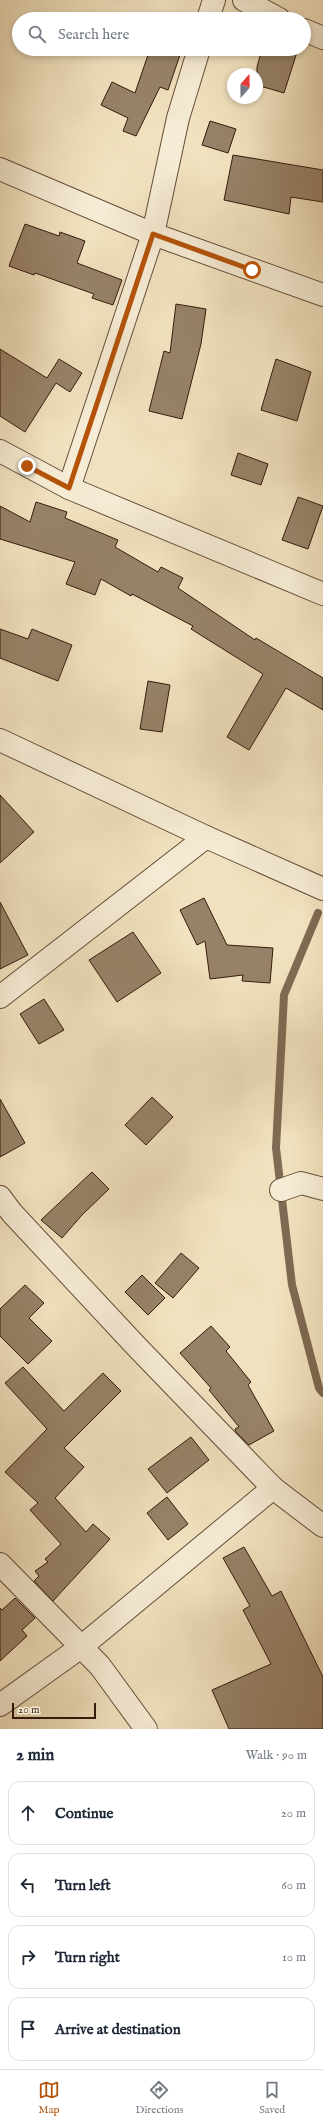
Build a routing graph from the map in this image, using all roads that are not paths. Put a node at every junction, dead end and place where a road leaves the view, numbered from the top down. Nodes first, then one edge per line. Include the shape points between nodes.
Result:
1 (214, 0) edge
2 (244, 0) edge
3 (210, 12) edge
4 (266, 12) edge
5 (311, 33) edge
6 (323, 38) edge
7 (197, 56) edge
8 (0, 169) edge
9 (153, 234) junction
10 (323, 295) edge
11 (0, 451) edge
12 (69, 488) junction
13 (323, 594) edge
14 (0, 740) edge
15 (206, 838) junction
16 (323, 888) edge
17 (0, 997) edge
18 (323, 1189) edge
19 (281, 1190) dead end
20 (0, 1197) edge
21 (273, 1488) junction
22 (323, 1526) edge
23 (0, 1564) edge
24 (81, 1647) junction
25 (0, 1705) edge
26 (146, 1729) edge

1 - 3 street
2 - 4 street
5 - 6 street
7 - 9 street via 178,118
8 - 9 street
9 - 10 street
9 - 12 street
11 - 12 street
12 - 13 street
14 - 15 street
15 - 16 street
15 - 17 street
18 - 19 street via 301,1184
20 - 21 street via 125,1335
21 - 22 street
21 - 24 street
23 - 24 street
24 - 25 street
24 - 26 street via 100,1666

